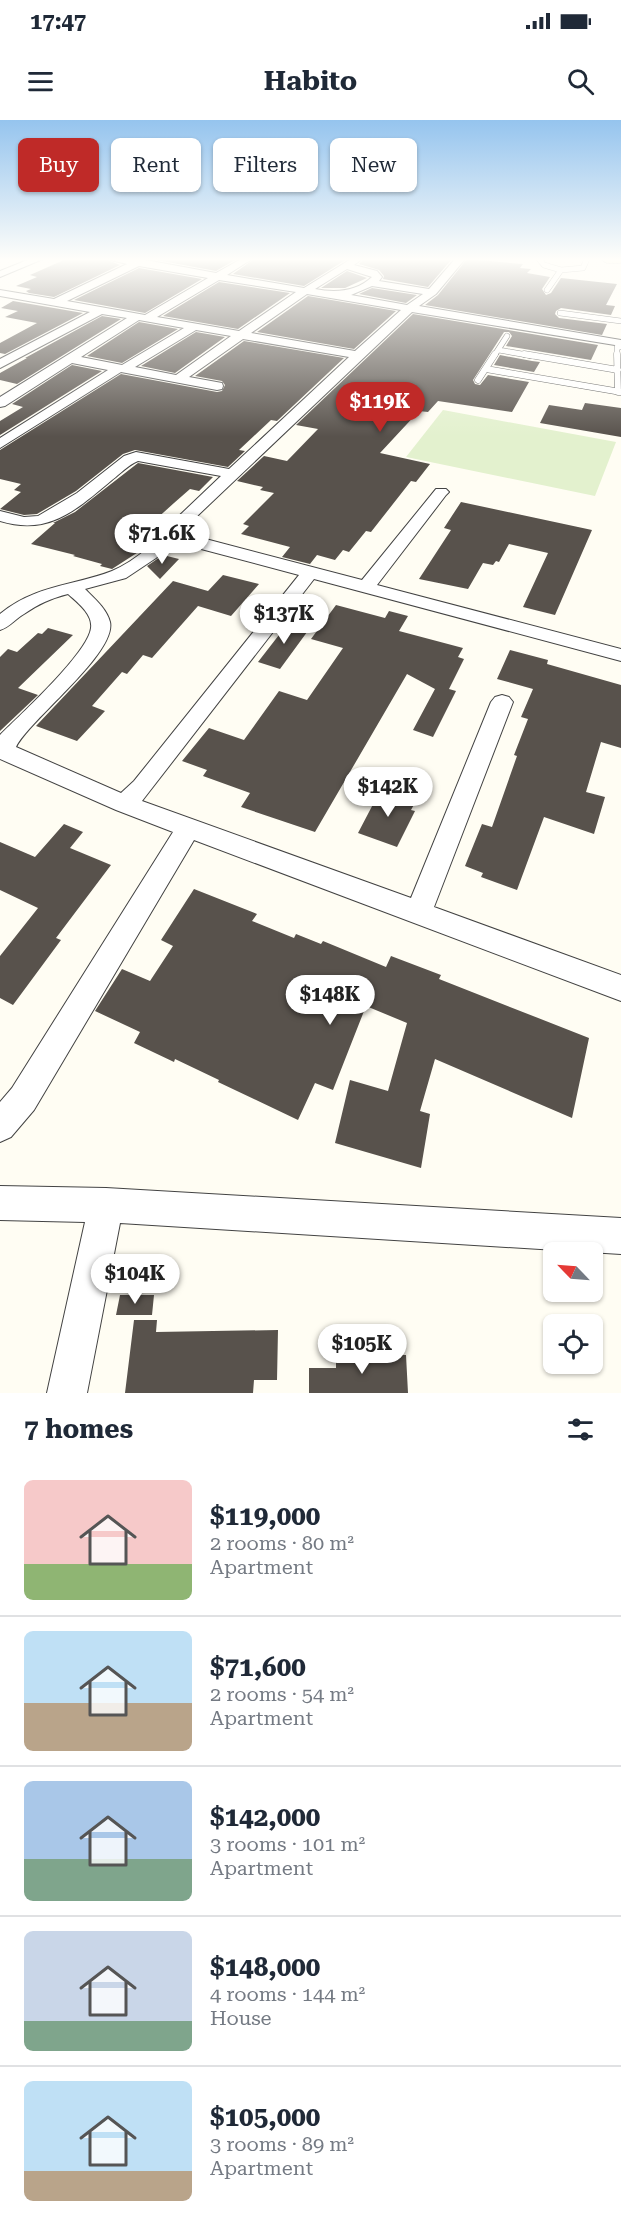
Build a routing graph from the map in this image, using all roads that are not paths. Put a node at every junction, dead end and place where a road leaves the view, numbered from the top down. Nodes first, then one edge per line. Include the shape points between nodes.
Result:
1 (86, 318) edge
2 (142, 318) edge
3 (144, 318) edge
4 (267, 318) edge
5 (399, 318) edge
6 (470, 318) edge
7 (601, 318) edge
8 (621, 321) edge
9 (194, 327) junction
10 (243, 335) junction
11 (507, 336) dead end
12 (38, 344) junction
13 (621, 345) edge
14 (499, 350) junction
15 (82, 352) junction
16 (357, 355) junction
17 (70, 359) junction
18 (0, 364) edge
19 (122, 369) junction
20 (486, 369) junction
21 (618, 370) junction
22 (178, 379) junction
23 (478, 380) dead end
24 (217, 386) dead end
25 (0, 387) edge
26 (18, 391) junction
27 (620, 392) edge
28 (0, 403) edge
29 (65, 403) junction
30 (0, 444) edge
31 (232, 474) junction
32 (441, 492) dead end
33 (0, 516) edge
34 (183, 525) junction
35 (310, 572) junction
36 (120, 574) junction
37 (72, 587) junction
38 (366, 587) junction
39 (96, 613) junction
40 (2, 620) edge
41 (621, 655) edge
42 (502, 702) dead end
43 (124, 804) junction
44 (188, 828) junction
45 (418, 913) junction
46 (621, 988) edge
47 (0, 1126) edge
48 (0, 1203) edge
49 (106, 1206) junction
50 (621, 1236) edge
51 (67, 1393) edge

1 - 12 street
2 - 15 street
3 - 9 street
4 - 10 street
5 - 16 street
6 - 13 street
7 - 8 lane
9 - 10 street
9 - 19 street
10 - 16 street
10 - 22 street
11 - 14 lane
12 - 15 street
12 - 18 street
13 - 21 lane via 617,346
14 - 20 lane
14 - 21 lane
15 - 17 street
16 - 31 street
17 - 19 street
17 - 26 street
19 - 22 street
19 - 29 street
20 - 23 lane
20 - 27 lane
21 - 27 lane
22 - 24 street
25 - 26 street
26 - 28 street
26 - 29 street
29 - 30 street
31 - 33 street via 136,456 46,518 34,523
31 - 34 street
32 - 38 street
34 - 35 street via 182,534 192,540
34 - 36 street
35 - 38 street
35 - 43 street via 142,787
36 - 37 street
36 - 39 street
37 - 39 street
37 - 40 street via 43,595
38 - 41 street
39 - 43 street via 101,627 98,637 70,675 4,748
42 - 45 street
43 - 44 street
44 - 45 street
44 - 47 street via 23,1099
45 - 46 street
48 - 49 street
49 - 50 street
49 - 51 street

